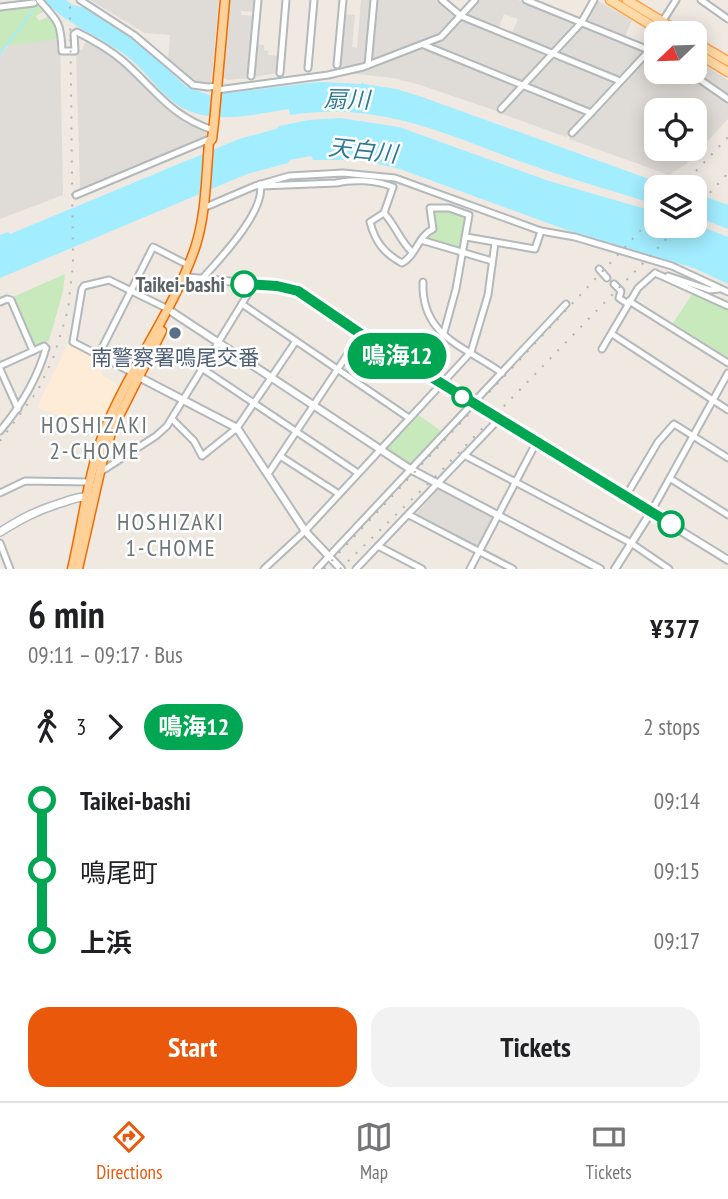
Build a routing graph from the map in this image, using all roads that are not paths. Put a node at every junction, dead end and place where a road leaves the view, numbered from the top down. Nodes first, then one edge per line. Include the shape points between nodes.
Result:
1 (80, 0) edge
2 (225, 0) edge
3 (258, 0) edge
4 (286, 0) edge
5 (314, 0) edge
6 (342, 0) edge
7 (374, 0) edge
8 (442, 0) edge
9 (475, 0) edge
10 (526, 0) edge
11 (594, 0) edge
12 (610, 0) edge
13 (626, 0) edge
14 (676, 0) edge
15 (701, 0) edge
16 (37, 1) edge
17 (0, 7) edge
18 (461, 16) junction
19 (728, 19) edge
20 (644, 21) edge
21 (649, 21) edge
22 (665, 21) edge
23 (582, 23) junction
24 (424, 45) junction
25 (644, 48) edge
26 (707, 50) edge
27 (553, 54) junction
28 (644, 55) edge
29 (707, 57) edge
30 (726, 64) edge
31 (337, 65) dead end
32 (368, 65) junction
33 (308, 68) dead end
34 (280, 73) dead end
35 (251, 76) dead end
36 (620, 81) junction
37 (706, 84) edge
38 (524, 85) junction
39 (217, 89) junction
40 (728, 99) edge
41 (501, 109) dead end
42 (591, 113) junction
43 (572, 133) dead end
44 (213, 136) junction
45 (261, 185) junction
46 (76, 195) dead end
47 (207, 205) junction
48 (384, 213) junction
49 (541, 231) junction
50 (466, 237) junction
51 (421, 240) junction
52 (495, 243) junction
53 (412, 253) junction
54 (463, 253) junction
55 (492, 261) junction
56 (188, 265) junction
57 (599, 269) dead end
58 (654, 273) junction
59 (186, 278) junction
60 (607, 278) dead end
61 (201, 280) junction
62 (423, 282) dead end
63 (254, 284) junction
64 (614, 284) dead end
65 (721, 289) junction
66 (131, 290) junction
67 (728, 292) edge
68 (0, 302) edge
69 (629, 302) junction
70 (242, 304) junction
71 (566, 304) dead end
72 (728, 306) edge
73 (170, 311) junction
74 (361, 334) junction
75 (612, 334) junction
76 (443, 336) junction
77 (296, 341) junction
78 (219, 342) junction
79 (603, 349) dead end
80 (33, 351) junction
81 (471, 352) junction
82 (99, 354) junction
83 (728, 363) edge
84 (415, 367) junction
85 (0, 368) edge
86 (203, 369) junction
87 (338, 369) junction
88 (502, 373) junction
89 (728, 373) edge
90 (136, 375) junction
91 (271, 377) junction
92 (442, 384) junction
93 (713, 400) junction
94 (183, 401) junction
95 (254, 403) junction
96 (473, 404) junction
97 (314, 405) junction
98 (18, 409) junction
99 (728, 410) edge
100 (409, 418) junction
101 (172, 419) junction
102 (499, 419) junction
103 (237, 428) junction
104 (0, 431) edge
105 (297, 431) junction
106 (693, 435) junction
107 (536, 443) junction
108 (379, 449) junction
109 (464, 455) junction
110 (280, 456) junction
111 (728, 458) edge
112 (410, 470) junction
113 (101, 471) junction
114 (358, 472) junction
115 (268, 474) junction
116 (671, 479) junction
117 (91, 482) junction
118 (516, 482) junction
119 (437, 483) junction
120 (0, 493) edge
121 (340, 494) junction
122 (626, 496) junction
123 (88, 497) junction
124 (651, 512) junction
125 (409, 515) junction
126 (728, 515) edge
127 (499, 516) junction
128 (305, 531) junction
129 (0, 532) edge
130 (0, 543) edge
131 (631, 543) junction
132 (378, 546) junction
133 (480, 552) junction
134 (329, 556) junction
135 (728, 560) edge
136 (412, 567) edge
137 (10, 569) edge
138 (72, 569) edge
139 (78, 569) edge
140 (264, 569) edge
141 (317, 569) edge
142 (341, 569) edge
143 (356, 569) edge
144 (422, 569) edge
145 (470, 569) edge
146 (513, 569) edge
147 (600, 569) edge
148 (615, 569) edge
149 (669, 569) edge

1 - 39 street via 134,35 193,85
2 - 39 highway
3 - 35 street
4 - 34 street
5 - 33 street
6 - 31 street
7 - 32 street
8 - 18 street
9 - 18 street
10 - 23 street
11 - 23 street
12 - 20 main road
13 - 21 main road
14 - 22 street
15 - 19 street
16 - 17 street
16 - 44 street via 61,29 62,51 75,51 77,32 109,50 152,92
18 - 24 street via 441,37
18 - 27 street
23 - 25 street
23 - 27 street
24 - 32 street
24 - 38 street
26 - 30 main road
27 - 36 street
27 - 38 street
28 - 36 street
29 - 30 main road
32 - 39 street via 328,75
36 - 42 street
37 - 40 street
38 - 41 street
38 - 42 street
39 - 44 highway
42 - 43 street
44 - 46 street
44 - 47 highway
45 - 47 street
45 - 48 street via 383,183 393,187
45 - 49 street via 289,176 343,173 395,178
45 - 61 street via 262,194 243,229
47 - 56 highway
47 - 59 highway via 203,240
48 - 53 street
48 - 53 street via 370,222 379,245 402,263
49 - 52 street via 535,249
49 - 65 street via 673,266
50 - 51 street via 470,215 430,208 433,229
50 - 52 street
50 - 54 street
51 - 53 street
51 - 54 street
52 - 55 street
54 - 55 street
54 - 76 street
55 - 81 street via 488,295
56 - 59 highway
56 - 66 street via 153,247
57 - 60 street
58 - 65 street via 710,290
58 - 69 street
58 - 72 street
59 - 61 street
59 - 73 highway
61 - 63 street
62 - 76 street via 425,306
63 - 70 street
63 - 74 street via 298,291
64 - 69 street via 621,291 619,298
65 - 67 street
66 - 73 street
66 - 82 street
66 - 82 street via 109,280 82,289 73,342
68 - 80 street via 11,300
69 - 75 street
69 - 83 street
70 - 77 street
70 - 78 street
71 - 88 street
73 - 78 street
73 - 90 highway
74 - 84 street
74 - 87 street
75 - 79 street
75 - 93 street
76 - 81 street
76 - 84 street
77 - 87 street
77 - 91 street
78 - 86 street
78 - 91 street
80 - 85 street
80 - 98 street via 46,348
81 - 88 street
81 - 92 street
82 - 90 street
84 - 92 street
85 - 98 street
86 - 94 street
86 - 95 street
87 - 97 street
87 - 100 street
88 - 96 street
89 - 93 street
90 - 94 street
90 - 113 highway via 112,430
90 - 117 highway via 106,427
91 - 95 street
91 - 97 street
92 - 96 street
92 - 100 street
93 - 99 street
93 - 106 street
94 - 101 street
94 - 103 street
95 - 103 street
95 - 105 street
96 - 102 street
96 - 112 street
97 - 105 street
97 - 108 street
98 - 104 street
100 - 108 street
101 - 103 street via 202,456
101 - 113 street via 156,436
102 - 107 street
102 - 109 street
103 - 115 street
105 - 110 street
105 - 114 street
106 - 111 street
106 - 116 street
106 - 122 street via 674,424 667,429
107 - 118 street
107 - 122 street
108 - 112 street
108 - 114 street
109 - 118 street
109 - 119 street
110 - 115 street
110 - 121 street
112 - 119 street
112 - 134 street
113 - 117 street
113 - 139 highway
114 - 121 street
115 - 128 street
116 - 124 street
116 - 126 street
117 - 120 street via 25,481
117 - 123 highway
118 - 127 street
118 - 131 street
119 - 125 street
119 - 127 street
121 - 128 street
122 - 124 street
123 - 129 main road via 43,507
123 - 138 highway
124 - 131 street
124 - 135 street
125 - 132 street
125 - 133 street
127 - 133 street
127 - 147 street
128 - 134 street
128 - 140 street
130 - 137 street
131 - 148 street
131 - 149 street
132 - 136 street
132 - 143 street
133 - 145 street
133 - 146 street
134 - 141 street
134 - 142 street
136 - 144 street

